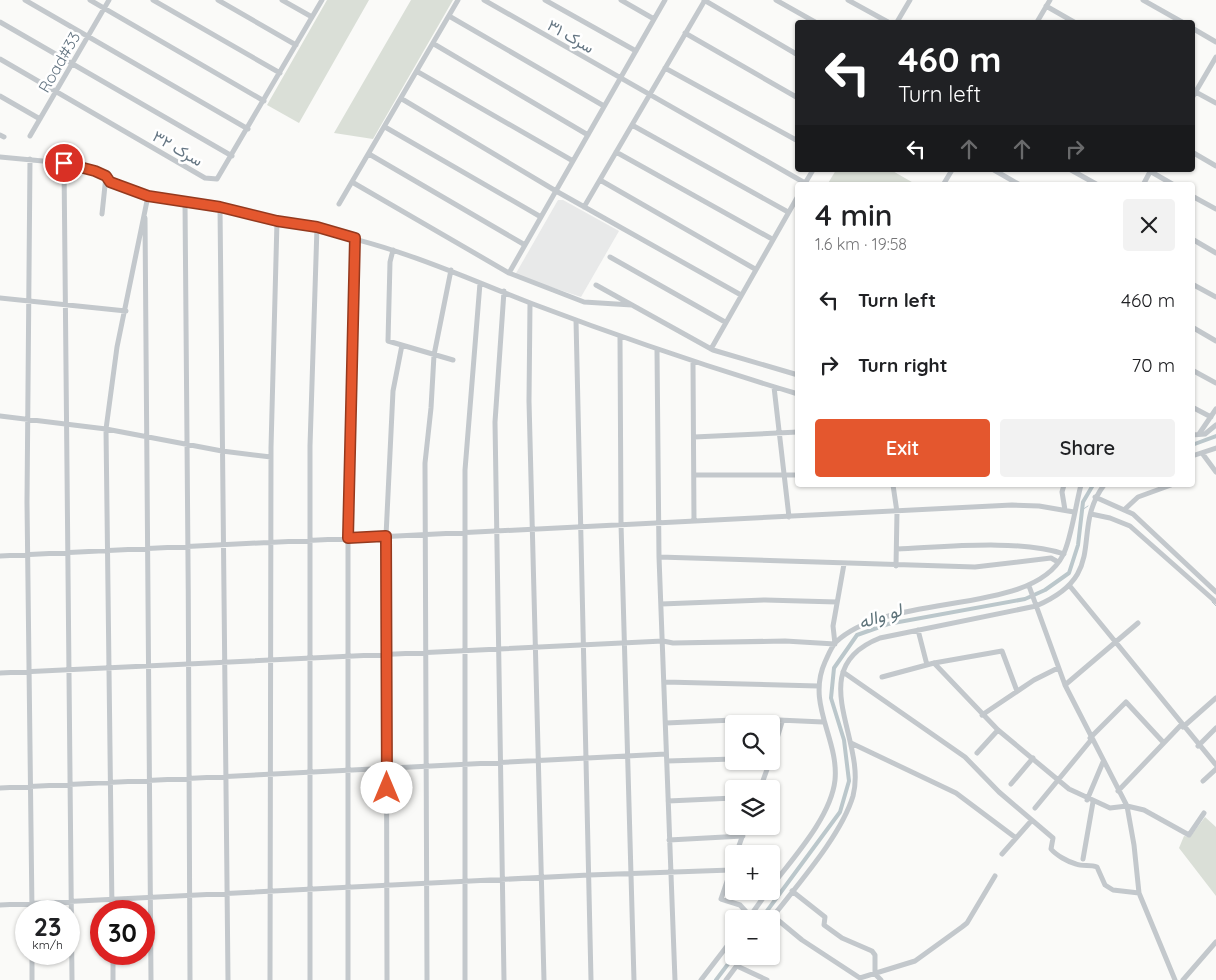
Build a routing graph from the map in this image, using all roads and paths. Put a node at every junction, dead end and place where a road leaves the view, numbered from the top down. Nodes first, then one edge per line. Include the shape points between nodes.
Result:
1 (25, 0) edge
2 (90, 0) edge
3 (109, 0) edge
4 (153, 0) edge
5 (218, 0) edge
6 (282, 0) edge
7 (322, 0) edge
8 (458, 0) edge
9 (484, 0) edge
10 (545, 0) edge
11 (621, 0) edge
12 (665, 0) edge
13 (704, 0) edge
14 (776, 0) edge
15 (848, 0) edge
16 (910, 0) edge
17 (1050, 0) edge
18 (1143, 0) edge
19 (1046, 6) junction
20 (104, 8) junction
21 (449, 16) junction
22 (312, 17) junction
23 (654, 19) junction
24 (811, 20) edge
25 (884, 20) edge
26 (898, 20) edge
27 (1038, 20) edge
28 (1070, 20) edge
29 (1178, 20) edge
30 (0, 22) edge
31 (1195, 30) edge
32 (685, 33) junction
33 (88, 36) junction
34 (1216, 42) edge
35 (434, 44) junction
36 (296, 45) junction
37 (636, 51) junction
38 (795, 53) edge
39 (1216, 58) edge
40 (0, 60) edge
41 (72, 64) junction
42 (665, 68) junction
43 (418, 72) junction
44 (280, 73) junction
45 (620, 78) junction
46 (1195, 90) edge
47 (56, 92) junction
48 (1195, 92) edge
49 (649, 95) junction
50 (0, 96) edge
51 (795, 96) edge
52 (402, 99) junction
53 (264, 101) junction
54 (1216, 103) edge
55 (604, 106) junction
56 (40, 119) junction
57 (632, 125) junction
58 (386, 127) junction
59 (248, 129) junction
60 (588, 135) junction
61 (30, 136) dead end
62 (795, 139) edge
63 (616, 152) junction
64 (369, 154) junction
65 (1195, 154) edge
66 (232, 156) junction
67 (0, 158) edge
68 (30, 159) junction
69 (573, 161) junction
70 (64, 163) junction
71 (1216, 166) edge
72 (997, 172) edge
73 (1075, 172) edge
74 (1153, 172) edge
75 (106, 176) junction
76 (600, 180) junction
77 (352, 182) junction
78 (801, 182) edge
79 (1015, 182) edge
80 (1093, 182) edge
81 (1169, 182) edge
82 (556, 191) junction
83 (148, 196) junction
84 (1195, 198) edge
85 (795, 201) edge
86 (185, 202) junction
87 (340, 204) dead end
88 (220, 207) junction
89 (584, 207) junction
90 (1216, 209) edge
91 (788, 212) junction
92 (102, 214) dead end
93 (541, 217) junction
94 (145, 218) junction
95 (277, 221) junction
96 (317, 227) junction
97 (355, 238) junction
98 (772, 239) junction
99 (1195, 241) edge
100 (524, 246) junction
101 (393, 250) junction
102 (1216, 253) edge
103 (610, 257) dead end
104 (755, 268) junction
105 (451, 270) junction
106 (509, 273) junction
107 (480, 283) junction
108 (596, 286) dead end
109 (1195, 286) edge
110 (504, 291) junction
111 (741, 295) junction
112 (0, 298) edge
113 (1216, 298) edge
114 (28, 300) junction
115 (530, 303) junction
116 (66, 304) junction
117 (632, 305) junction
118 (126, 311) junction
119 (576, 320) junction
120 (725, 322) junction
121 (1195, 329) edge
122 (620, 337) junction
123 (1216, 341) edge
124 (402, 346) junction
125 (711, 349) junction
126 (656, 350) junction
127 (434, 355) junction
128 (453, 360) dead end
129 (693, 363) junction
130 (1195, 372) edge
131 (795, 374) edge
132 (1216, 383) edge
133 (774, 387) junction
134 (795, 393) edge
135 (1195, 408) edge
136 (1213, 414) edge
137 (0, 416) edge
138 (28, 421) junction
139 (67, 424) junction
140 (1216, 424) edge
141 (106, 428) junction
142 (795, 432) edge
143 (779, 433) junction
144 (1196, 435) edge
145 (147, 437) junction
146 (694, 437) junction
147 (189, 445) junction
148 (1216, 448) edge
149 (222, 451) junction
150 (1202, 453) junction
151 (1195, 455) edge
152 (272, 457) junction
153 (1216, 472) edge
154 (694, 475) junction
155 (795, 475) edge
156 (784, 476) junction
157 (893, 487) edge
158 (1063, 487) edge
159 (1080, 487) edge
160 (1103, 487) edge
161 (1166, 487) edge
162 (1096, 497) junction
163 (1125, 509) junction
164 (1065, 510) junction
165 (897, 512) junction
166 (1074, 512) junction
167 (1091, 514) junction
168 (790, 517) junction
169 (694, 521) junction
170 (658, 523) junction
171 (621, 524) junction
172 (579, 527) junction
173 (532, 529) junction
174 (496, 532) junction
175 (465, 533) junction
176 (425, 534) junction
177 (386, 536) junction
178 (348, 538) junction
179 (311, 540) junction
180 (271, 542) junction
181 (224, 544) junction
182 (187, 546) junction
183 (148, 548) junction
184 (897, 549) junction
185 (108, 550) junction
186 (68, 552) junction
187 (29, 554) junction
188 (1064, 554) junction
189 (0, 556) edge
190 (659, 557) junction
191 (1058, 562) junction
192 (844, 564) junction
193 (896, 566) junction
194 (1068, 585) junction
195 (1029, 587) junction
196 (1216, 592) edge
197 (837, 602) junction
198 (1216, 602) edge
199 (662, 604) junction
200 (1035, 604) junction
201 (1138, 623) dead end
202 (918, 630) junction
203 (663, 641) junction
204 (624, 642) junction
205 (1115, 643) junction
206 (583, 644) junction
207 (835, 644) junction
208 (535, 646) junction
209 (498, 648) junction
210 (464, 649) junction
211 (425, 652) junction
212 (386, 653) junction
213 (349, 655) junction
214 (310, 657) junction
215 (271, 659) junction
216 (224, 661) junction
217 (188, 663) junction
218 (934, 663) junction
219 (148, 665) junction
220 (927, 665) junction
221 (110, 668) junction
222 (1058, 668) junction
223 (69, 670) junction
224 (30, 671) junction
225 (843, 672) junction
226 (0, 673) edge
227 (882, 677) dead end
228 (665, 682) junction
229 (1065, 685) junction
230 (818, 686) junction
231 (1017, 691) junction
232 (1216, 698) edge
233 (982, 715) junction
234 (782, 722) junction
235 (823, 722) junction
236 (666, 723) junction
237 (1182, 726) junction
238 (1216, 728) edge
239 (780, 729) edge
240 (998, 730) junction
241 (1091, 739) junction
242 (1163, 742) junction
243 (851, 744) junction
244 (1198, 746) junction
245 (977, 753) dead end
246 (666, 754) junction
247 (628, 757) junction
248 (1032, 758) junction
249 (586, 759) junction
250 (725, 759) edge
251 (538, 762) junction
252 (667, 762) junction
253 (1103, 762) junction
254 (500, 763) junction
255 (464, 765) junction
256 (425, 767) junction
257 (1216, 767) edge
258 (387, 769) junction
259 (348, 771) junction
260 (309, 773) junction
261 (271, 775) junction
262 (226, 777) junction
263 (189, 779) junction
264 (1058, 780) junction
265 (149, 781) junction
266 (1203, 781) dead end
267 (111, 783) junction
268 (1011, 784) dead end
269 (70, 785) junction
270 (31, 787) junction
271 (0, 788) edge
272 (1118, 790) junction
273 (725, 798) edge
274 (668, 801) junction
275 (1090, 801) junction
276 (1127, 806) junction
277 (1035, 808) dead end
278 (1204, 813) dead end
279 (1032, 820) junction
280 (743, 836) joint
281 (1016, 838) junction
282 (669, 840) junction
283 (740, 845) edge
284 (1002, 854) dead end
285 (1083, 859) dead end
286 (725, 870) edge
287 (670, 871) junction
288 (632, 873) junction
289 (589, 874) junction
290 (780, 875) edge
291 (995, 876) dead end
292 (541, 878) junction
293 (502, 880) junction
294 (464, 882) junction
295 (426, 883) junction
296 (387, 886) junction
297 (725, 887) edge
298 (349, 888) junction
299 (310, 890) junction
300 (792, 891) junction
301 (270, 892) junction
302 (1139, 893) junction
303 (228, 894) junction
304 (189, 896) junction
305 (150, 898) junction
306 (725, 899) edge
307 (32, 900) edge
308 (71, 900) edge
309 (112, 900) joint
310 (726, 900) edge
311 (0, 904) edge
312 (15, 904) edge
313 (744, 910) edge
314 (778, 910) edge
315 (780, 924) edge
316 (1216, 942) edge
317 (725, 949) edge
318 (32, 965) edge
319 (72, 965) edge
320 (112, 965) edge
321 (737, 966) joint
322 (875, 974) junction
323 (32, 980) edge
324 (72, 980) edge
325 (113, 980) edge
326 (151, 980) edge
327 (190, 980) edge
328 (228, 980) edge
329 (270, 980) edge
330 (310, 980) edge
331 (348, 980) edge
332 (387, 980) edge
333 (428, 980) edge
334 (465, 980) edge
335 (504, 980) edge
336 (544, 980) edge
337 (591, 980) edge
338 (634, 980) edge
339 (674, 980) edge
340 (702, 980) edge
341 (726, 980) edge
342 (767, 980) edge
343 (881, 980) edge
344 (1175, 980) edge
345 (1183, 980) edge

1 - 33 street
2 - 20 street
3 - 20 street, Road#33
4 - 44 street
5 - 36 street
6 - 22 street
7 - 22 street, سرک ۳۲
8 - 21 street
9 - 45 street, سرک ۳۱
10 - 37 street
11 - 23 street
12 - 23 street
13 - 32 street
13 - 38 street
14 - 24 street
15 - 25 street
16 - 26 street
17 - 19 street
18 - 29 street
19 - 27 street
19 - 28 street
20 - 33 street, Road#33
20 - 53 street
21 - 35 street
21 - 55 street
22 - 36 street, سرک ۳۲
23 - 37 street
30 - 41 street
31 - 34 street
32 - 42 street
32 - 51 street
33 - 41 street, Road#33
33 - 59 street
35 - 43 street
35 - 60 street
36 - 44 street, سرک ۳۲
37 - 45 street
39 - 46 street
40 - 47 street, سرک ۳۲
41 - 47 street, Road#33
41 - 66 street
42 - 49 street
42 - 62 street
43 - 52 street
43 - 69 street
44 - 53 street, سرک ۳۲
45 - 49 street, سرک ۳۱
45 - 55 street
47 - 56 street, Road#33
47 - 66 street, سرک ۳۲ via 211,180 222,174
48 - 54 street
49 - 57 street
49 - 78 street, سرک ۳۱
50 - 56 street
52 - 58 street
52 - 82 street
53 - 59 street, سرک ۳۲
55 - 60 street
56 - 61 street, Road#33
57 - 63 street
57 - 91 street
58 - 64 street
58 - 93 street
59 - 66 street, سرک ۳۲
60 - 69 street
63 - 76 street
63 - 98 street
64 - 77 street
64 - 100 street
65 - 71 street
67 - 68 street
68 - 70 street
68 - 114 street
69 - 82 street
70 - 75 street
70 - 116 street
72 - 79 street
73 - 80 street
74 - 81 street
75 - 83 street via 110,182
75 - 92 street
76 - 89 street
76 - 104 street
77 - 87 street
77 - 106 street
82 - 89 street
82 - 93 street
83 - 86 street
83 - 94 street
84 - 90 street
85 - 91 street
86 - 88 street
86 - 147 street
88 - 95 street
88 - 149 street
89 - 111 street
91 - 98 street
93 - 100 street
94 - 118 street
94 - 145 street
95 - 96 street
95 - 152 street
96 - 97 street
96 - 179 street via 310,446
97 - 101 street
97 - 178 street
98 - 104 street
99 - 102 street
100 - 106 street
101 - 105 street
101 - 124 street via 388,342
103 - 120 street
104 - 111 street
105 - 107 street
105 - 127 street
106 - 117 street via 584,302
107 - 110 street
107 - 175 street via 465,470
108 - 117 street
109 - 113 street
110 - 115 street
110 - 174 street via 495,422
111 - 120 street
112 - 114 street
114 - 116 street
114 - 138 street
115 - 119 street
115 - 173 street
116 - 118 street
116 - 139 street
117 - 125 street
118 - 141 street via 117,347
119 - 122 street
119 - 172 street
120 - 125 street
121 - 123 street
122 - 126 street
122 - 171 street
124 - 127 street
124 - 177 street via 393,391
125 - 131 street
126 - 129 street
126 - 170 street
127 - 128 street
127 - 176 street via 425,462
129 - 133 street
129 - 146 street
130 - 132 street
133 - 134 street
133 - 143 street
135 - 136 street
136 - 144 street
137 - 138 street
138 - 139 street
138 - 187 street
139 - 141 street
139 - 186 street
140 - 144 street via 1205,434
141 - 145 street
141 - 185 street
142 - 143 street
143 - 146 street
143 - 156 street
145 - 147 street
145 - 183 street
146 - 154 street
147 - 149 street
147 - 182 street
148 - 150 street
149 - 152 street
149 - 181 street
150 - 151 street
150 - 153 street
152 - 180 street
154 - 156 street
154 - 169 street
155 - 156 street
156 - 168 street
157 - 165 street
158 - 164 street
159 - 166 street
160 - 162 street
161 - 163 street via 1138,497
162 - 163 street
162 - 167 street
163 - 196 street
164 - 165 street via 1012,505
164 - 166 street
165 - 168 street
165 - 184 street
166 - 188 street
167 - 194 street via 1081,572
167 - 198 street via 1130,526
168 - 169 street
169 - 170 street
170 - 171 street
170 - 190 street
171 - 172 street
171 - 204 street
172 - 173 street
172 - 206 street
173 - 174 street
173 - 208 street
174 - 175 street
174 - 209 street
175 - 176 street
175 - 210 street
176 - 177 street
176 - 211 street
177 - 178 street
177 - 212 street
178 - 179 street
178 - 213 street
179 - 180 street
179 - 214 street
180 - 181 street
180 - 215 street
181 - 182 street
181 - 216 street
182 - 183 street
182 - 217 street
183 - 185 street
183 - 219 street
184 - 188 street via 977,545 1040,548
184 - 193 street
185 - 186 street
185 - 221 street
186 - 187 street
186 - 223 street
187 - 189 street
187 - 224 street
188 - 191 street
190 - 192 street
190 - 199 street
191 - 193 street via 1051,558 975,567
191 - 195 street via 1043,579
192 - 193 street
192 - 197 street
194 - 200 street via 1052,600
194 - 205 street
195 - 200 street
195 - 207 street via 874,619 852,629
197 - 199 street via 765,600
197 - 207 street via 833,626
199 - 203 street
200 - 202 street
200 - 222 street
201 - 205 street
202 - 220 street
202 - 225 street via 867,643 846,663
203 - 204 street
203 - 207 street via 785,640
203 - 228 street
204 - 206 street
204 - 247 street
205 - 229 street
205 - 237 street
206 - 208 street
206 - 249 street
207 - 230 street via 823,666
208 - 209 street
208 - 251 street
209 - 210 street
209 - 254 street
210 - 211 street
210 - 255 street
211 - 212 street
211 - 256 street
212 - 213 street
212 - 258 street
213 - 214 street
213 - 259 street
214 - 215 street
214 - 260 street
215 - 216 street
215 - 261 street
216 - 217 street
216 - 262 street
217 - 219 street
217 - 263 street
218 - 220 street
218 - 231 street via 1002,651
218 - 233 street
219 - 221 street
219 - 265 street
220 - 227 street
221 - 223 street
221 - 267 street
222 - 229 street
222 - 231 street
223 - 224 street
223 - 269 street
224 - 226 street
224 - 270 street
225 - 243 street via 839,688
225 - 279 street via 965,757
228 - 230 street
228 - 236 street
229 - 241 street
230 - 235 street
231 - 233 street
232 - 237 street
233 - 240 street
234 - 235 street
234 - 236 street via 756,719
234 - 239 street
235 - 290 street via 834,760 833,790 816,826
236 - 246 street
237 - 242 street
237 - 244 street
238 - 244 street
240 - 245 street
240 - 248 street
241 - 242 street via 1126,702
241 - 253 street
241 - 264 street
242 - 272 street
243 - 281 street via 956,793
243 - 300 street via 855,770 853,794 846,814
244 - 257 street
246 - 247 street
246 - 252 street
247 - 249 street
247 - 288 street
248 - 264 street
248 - 268 street
249 - 251 street
249 - 289 street
250 - 252 street
251 - 254 street
251 - 292 street
252 - 274 street
253 - 272 street
253 - 275 street
254 - 255 street
254 - 293 street
255 - 256 street
255 - 294 street
256 - 258 street
256 - 295 street
257 - 266 street
258 - 259 street
258 - 296 street
259 - 260 street
259 - 298 street
260 - 261 street
260 - 299 street
261 - 262 street
261 - 301 street
262 - 263 street
262 - 303 street
263 - 265 street
263 - 304 street
264 - 275 street
264 - 277 street
265 - 267 street
265 - 305 street
267 - 269 street
267 - 309 street
269 - 270 street
269 - 308 street
270 - 271 street
270 - 307 street
272 - 276 street
273 - 274 street
274 - 282 street
275 - 276 street via 1110,808
275 - 285 street
276 - 278 street via 1144,810 1189,835
276 - 302 street
279 - 281 street
279 - 302 street via 1053,838 1051,849 1054,853 1078,865 1097,867 1105,885 1113,890
280 - 282 street
280 - 283 street
281 - 284 street
282 - 287 street
286 - 287 street
287 - 288 street
287 - 339 street
288 - 289 street
288 - 338 street
289 - 292 street
289 - 337 street
291 - 322 street via 962,928 915,961
292 - 293 street
292 - 336 street
293 - 294 street
293 - 335 street
294 - 295 street
294 - 334 street
295 - 296 street
295 - 333 street
296 - 298 street
296 - 332 street
297 - 306 street via 721,898
298 - 299 street
298 - 331 street
299 - 301 street
299 - 330 street
300 - 314 street
300 - 322 street via 825,917 824,925 831,932 872,951
301 - 303 street
301 - 329 street
302 - 344 street
303 - 304 street
303 - 328 street
304 - 305 street
304 - 327 street
305 - 309 street
305 - 326 street
310 - 313 street
311 - 312 street
315 - 322 street via 860,978
316 - 345 street
317 - 340 street
318 - 323 street
319 - 324 street
320 - 325 street
321 - 341 street
321 - 342 street
322 - 343 street

